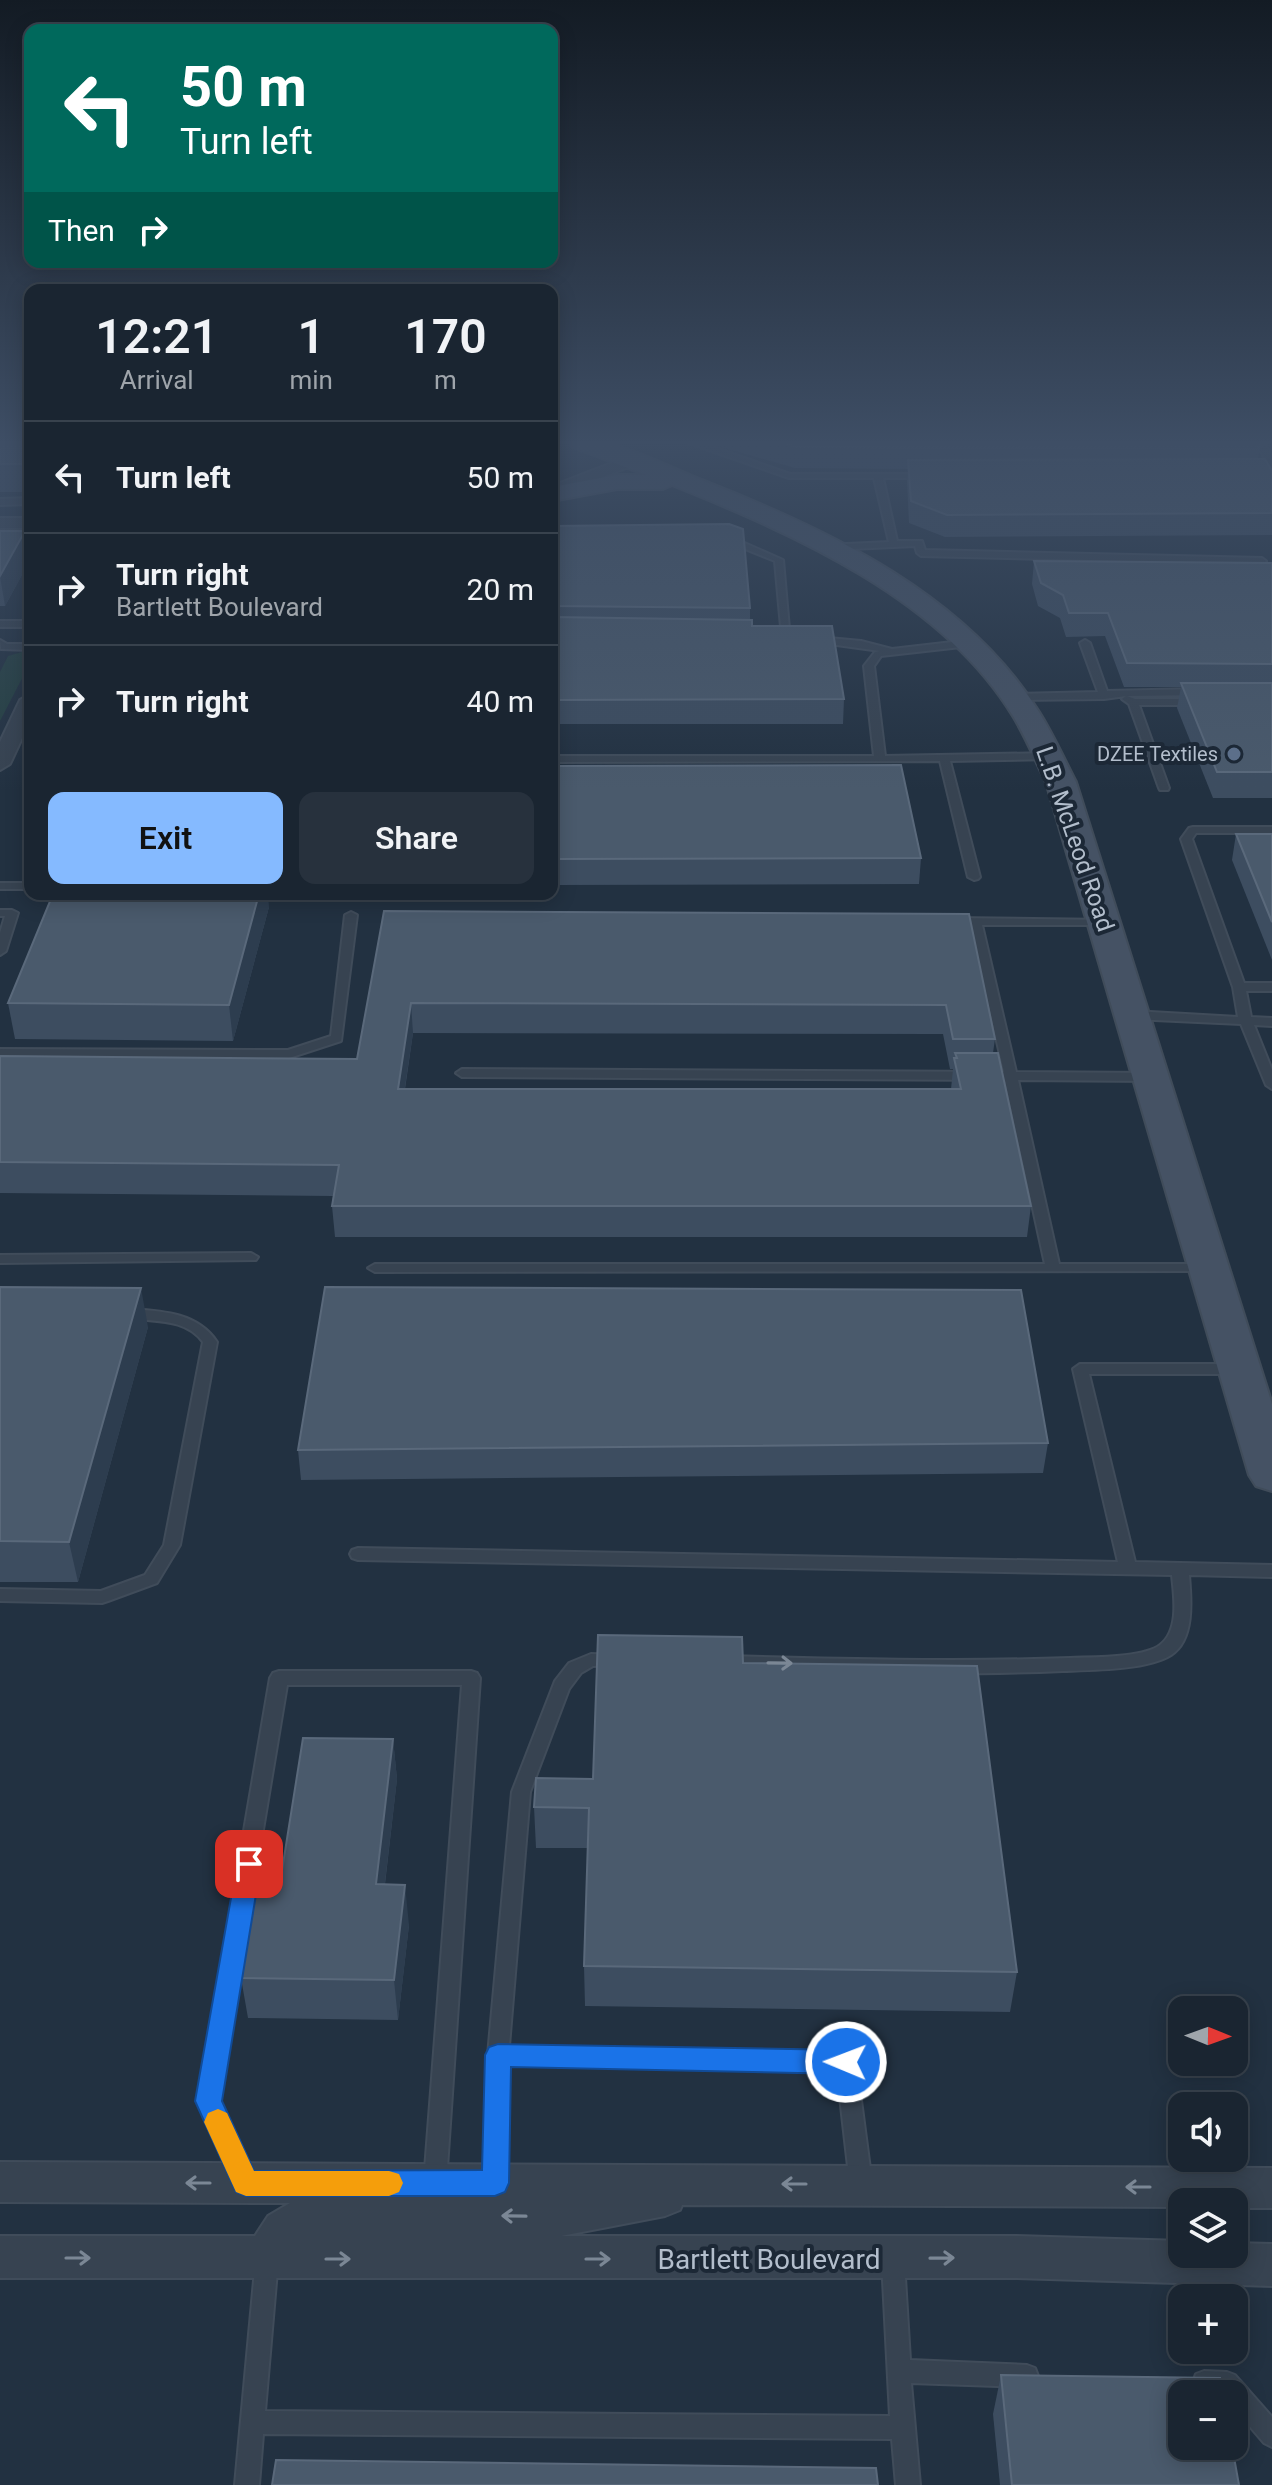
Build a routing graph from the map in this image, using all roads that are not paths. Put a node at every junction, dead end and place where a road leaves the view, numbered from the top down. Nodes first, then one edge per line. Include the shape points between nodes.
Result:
1 (774, 558) edge
2 (848, 558) edge
3 (1133, 558) edge
4 (1262, 561) edge
5 (0, 624) edge
6 (24, 624) edge
7 (772, 638) edge
8 (808, 639) edge
9 (970, 643) junction
10 (1085, 643) dead end
11 (24, 647) edge
12 (1, 648) edge
13 (896, 652) junction
14 (1110, 695) junction
15 (1014, 697) junction
16 (1133, 702) junction
17 (24, 708) edge
18 (8, 731) edge
19 (1051, 756) junction
20 (944, 758) junction
21 (558, 759) edge
22 (880, 759) junction
23 (0, 764) edge
24 (1164, 788) dead end
25 (1272, 830) edge
26 (974, 877) dead end
27 (0, 886) edge
28 (24, 886) edge
29 (0, 913) edge
30 (351, 915) dead end
31 (944, 921) edge
32 (975, 921) junction
33 (1104, 922) junction
34 (0, 951) edge
35 (1239, 987) junction
36 (1272, 987) edge
37 (1132, 1015) junction
38 (1245, 1019) junction
39 (1272, 1022) edge
40 (0, 1053) edge
41 (462, 1073) dead end
42 (1011, 1076) junction
43 (1151, 1077) junction
44 (1272, 1085) edge
45 (251, 1257) dead end
46 (0, 1259) edge
47 (375, 1268) dead end
48 (1053, 1268) junction
49 (1209, 1268) junction
50 (111, 1313) edge
51 (1256, 1369) edge
52 (1272, 1475) edge
53 (358, 1554) dead end
54 (1128, 1568) junction
55 (1180, 1569) junction
56 (1272, 1571) edge
57 (0, 1595) edge
58 (632, 1661) edge
59 (707, 1662) edge
60 (498, 2055) junction
61 (0, 2182) edge
62 (246, 2183) junction
63 (435, 2183) junction
64 (495, 2183) junction
65 (729, 2184) junction
66 (861, 2185) junction
67 (1272, 2188) edge
68 (0, 2257) edge
69 (267, 2259) junction
70 (893, 2259) junction
71 (1272, 2265) edge
72 (900, 2371) junction
73 (1055, 2377) edge
74 (1248, 2407) edge
75 (253, 2422) junction
76 (902, 2428) junction
77 (1272, 2435) edge
78 (247, 2485) edge
79 (908, 2485) edge

1 - 7 lane via 779,560 791,638
2 - 9 street, L.B. McLeod Road via 910,595
3 - 4 lane
5 - 6 lane
8 - 13 lane
9 - 13 lane
9 - 15 street, L.B. McLeod Road
10 - 14 lane
11 - 12 lane
13 - 22 lane via 878,654 869,666
14 - 15 lane
14 - 16 lane
14 - 16 lane via 1136,691 1211,697
15 - 19 street, L.B. McLeod Road
16 - 24 lane
17 - 18 street
18 - 23 street
19 - 20 lane
19 - 33 street, L.B. McLeod Road
20 - 22 lane
20 - 26 lane
21 - 22 lane
25 - 35 lane via 1193,830 1186,839
27 - 28 lane
29 - 34 lane via 12,913
30 - 40 lane via 337,1038 289,1054
31 - 32 lane
32 - 33 lane
32 - 42 lane
33 - 37 street, L.B. McLeod Road
35 - 36 lane
35 - 38 lane
37 - 38 lane
37 - 43 street, L.B. McLeod Road
38 - 39 lane
38 - 44 lane
41 - 42 lane
42 - 43 lane
42 - 48 lane
43 - 49 street, L.B. McLeod Road
45 - 46 lane
47 - 48 lane
48 - 49 lane
49 - 51 street, L.B. McLeod Road
50 - 57 lane via 189,1323 205,1331 210,1342 172,1545 151,1579 102,1597
51 - 52 street, L.B. McLeod Road
51 - 54 lane via 1080,1369
53 - 54 lane
54 - 55 lane
55 - 56 lane
59 -> 55 lane via 1145,1660 1164,1652 1184,1619
58 - 60 lane via 591,1660 575,1668 561,1686 541,1733 521,1792
60 - 64 lane
60 - 66 lane via 846,2062
62 -> 61 street
62 - 63 street
62 - 63 lane via 208,2101 279,1678 471,1678
63 - 64 street
64 - 65 street
66 -> 65 street
65 -> 69 street via 561,2216 300,2216 275,2237
67 -> 66 street
68 -> 69 street, Bartlett Boulevard
69 -> 70 street, Bartlett Boulevard
69 - 75 lane
70 -> 71 street, Bartlett Boulevard
70 - 72 lane
72 - 73 lane
72 - 76 lane
74 - 77 lane
75 - 76 lane
75 - 78 lane
76 - 79 lane

